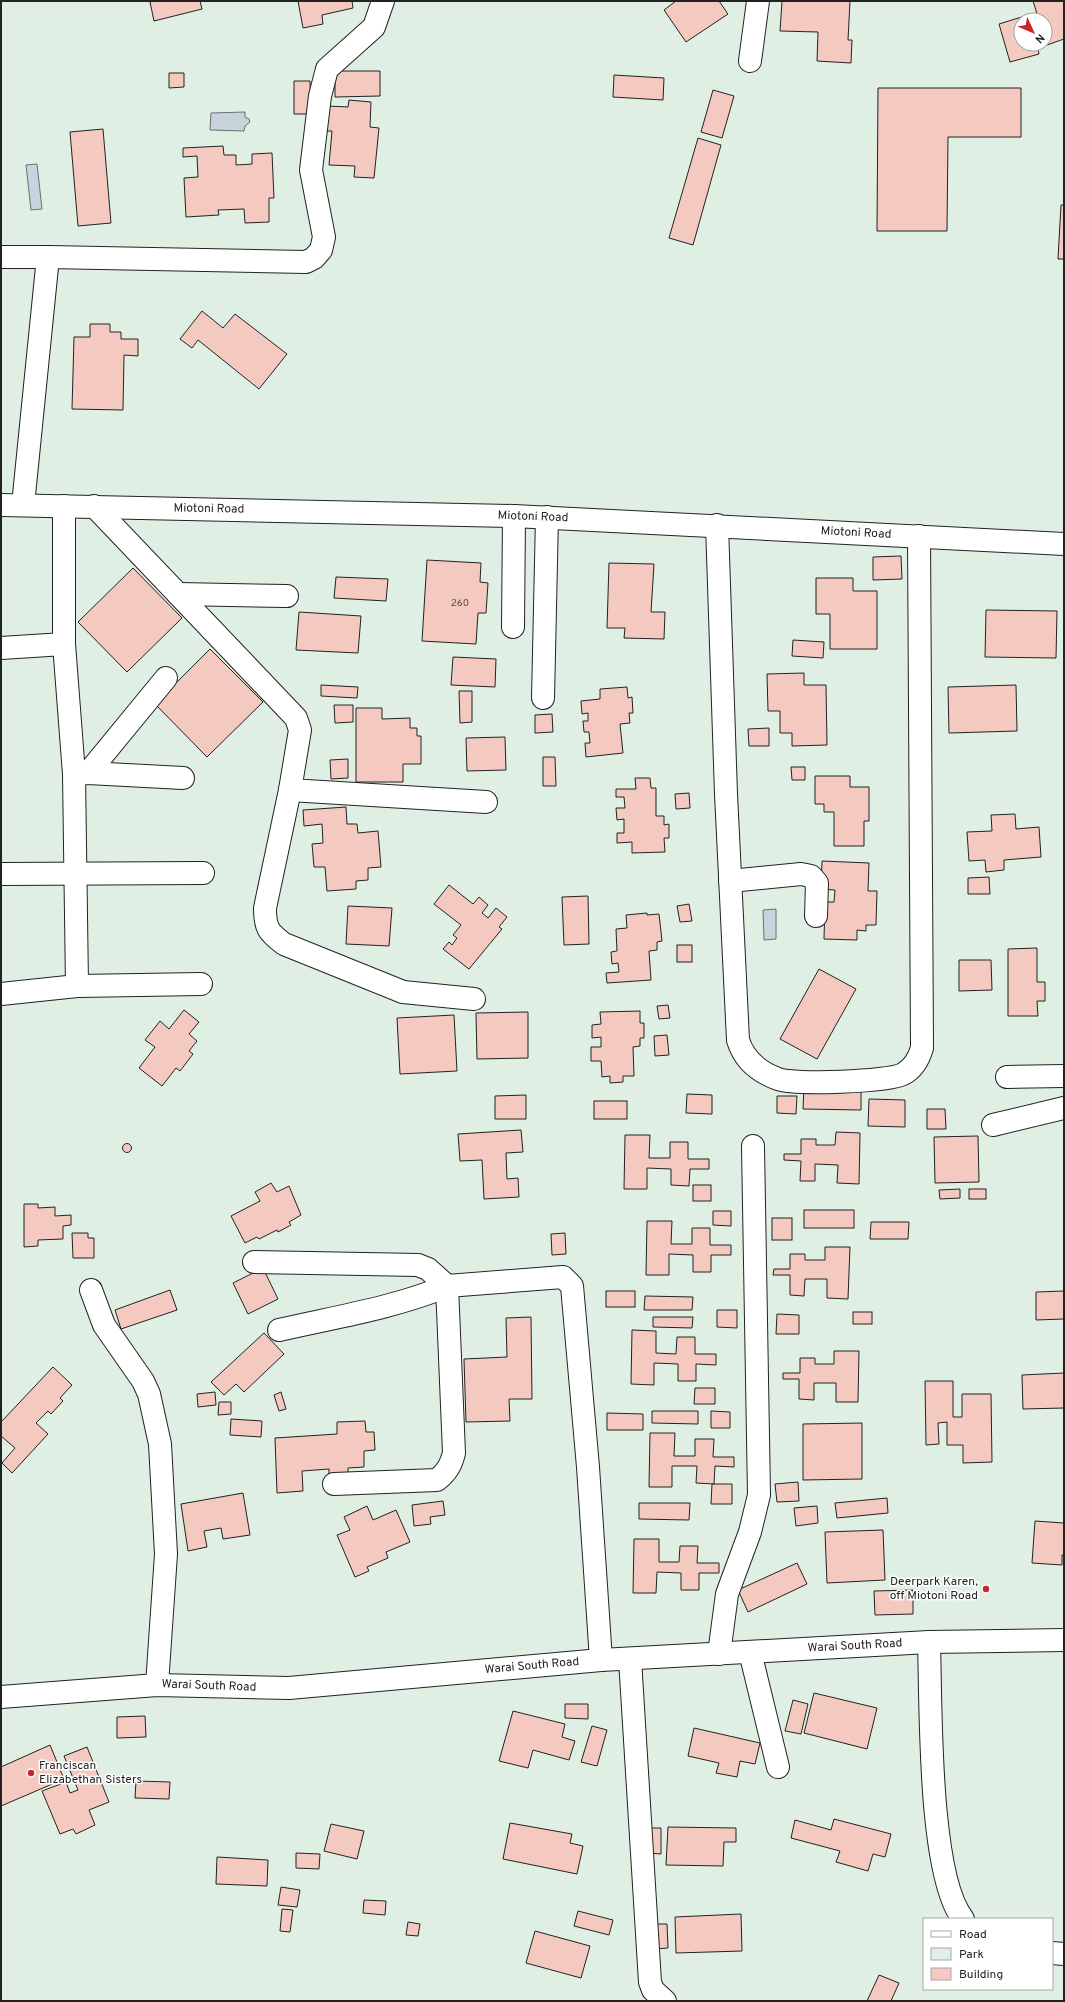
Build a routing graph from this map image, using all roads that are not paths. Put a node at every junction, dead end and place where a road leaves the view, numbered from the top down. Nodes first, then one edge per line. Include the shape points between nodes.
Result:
1 (384, 1) edge
2 (758, 1) edge
3 (750, 61) dead end
4 (1, 257) edge
5 (48, 257) junction
6 (1, 505) edge
7 (23, 505) junction
8 (64, 506) junction
9 (94, 506) junction
10 (514, 516) junction
11 (548, 517) junction
12 (717, 525) junction
13 (919, 536) junction
14 (1064, 544) edge
15 (178, 594) junction
16 (287, 596) dead end
17 (513, 627) dead end
18 (64, 644) junction
19 (1, 648) edge
20 (166, 678) dead end
21 (543, 698) dead end
22 (81, 774) junction
23 (183, 778) dead end
24 (290, 790) junction
25 (486, 802) dead end
26 (203, 873) dead end
27 (1, 874) edge
28 (75, 874) junction
29 (730, 881) junction
30 (816, 916) dead end
31 (201, 984) dead end
32 (78, 986) junction
33 (1, 994) edge
34 (474, 999) dead end
35 (1064, 1076) edge
36 (1007, 1077) dead end
37 (1064, 1108) edge
38 (993, 1125) dead end
39 (753, 1146) dead end
40 (254, 1262) dead end
41 (447, 1286) junction
42 (91, 1290) dead end
43 (279, 1330) dead end
44 (334, 1484) dead end
45 (1064, 1640) edge
46 (928, 1642) junction
47 (750, 1652) junction
48 (718, 1654) junction
49 (630, 1659) junction
50 (601, 1660) junction
51 (157, 1685) junction
52 (1, 1697) edge
53 (778, 1767) dead end
54 (962, 1918) edge
55 (1053, 1953) edge
56 (1064, 1954) edge
57 (665, 2001) edge

1 - 5 street via 374,27 327,69 320,96 311,170 324,237 321,250 314,258 306,262
2 - 3 street
4 - 5 street
5 - 7 street
6 - 7 street, Miotoni Road
7 - 8 street, Miotoni Road
8 - 9 street, Miotoni Road
8 - 18 street
9 - 10 street, Miotoni Road
9 - 15 street
10 - 11 street, Miotoni Road
10 - 17 street
11 - 12 street, Miotoni Road
11 - 21 street
12 - 13 street, Miotoni Road
12 - 29 street
13 - 14 street, Miotoni Road
13 - 29 street via 922,1048 913,1066 904,1074 893,1078 837,1082 780,1080 754,1066 741,1049 738,1040
15 - 16 street
15 - 24 street via 296,718 300,730
18 - 19 street
18 - 22 street
20 - 22 street
22 - 23 street
22 - 28 street
24 - 25 street
24 - 34 street via 265,908 265,923 271,935 284,944 403,992
26 - 28 street
27 - 28 street
28 - 32 street
29 - 30 street via 801,874 812,876 817,883
31 - 32 street
32 - 33 street
35 - 36 street
37 - 38 street
39 - 48 street via 758,1495 750,1532 727,1594
40 - 41 street via 418,1265 428,1269
41 - 43 street via 396,1304
41 - 44 street via 454,1453 449,1468 437,1480
41 - 50 street via 563,1278 572,1286
42 - 51 street via 104,1325 143,1381 149,1394 160,1444 166,1554
45 - 46 street, Warai South Road
46 - 47 street, Warai South Road
46 - 54 street via 938,1838 947,1884
47 - 48 street, Warai South Road
47 - 53 street
48 - 49 street, Warai South Road
49 - 50 street, Warai South Road
49 - 57 street via 650,1982
50 - 51 street, Warai South Road via 289,1688
51 - 52 street, Warai South Road
55 - 56 street

